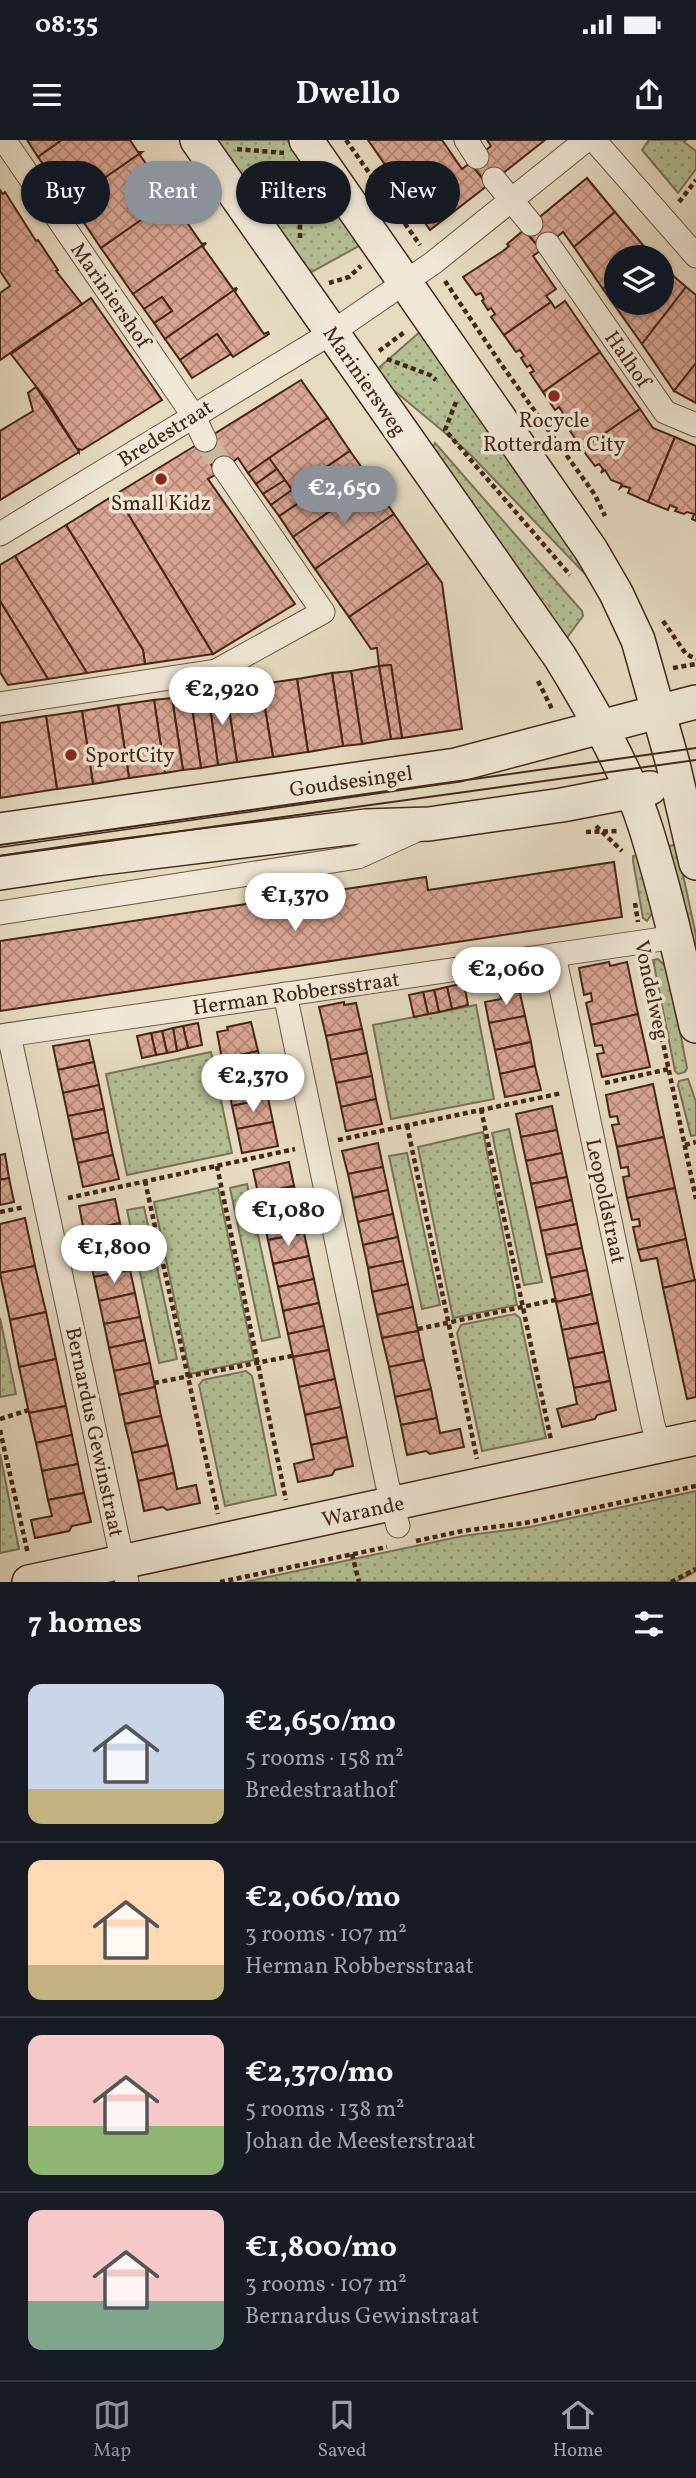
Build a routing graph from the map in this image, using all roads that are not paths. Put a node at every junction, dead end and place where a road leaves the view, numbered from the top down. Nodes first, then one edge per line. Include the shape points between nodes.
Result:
1 (4, 140) edge
2 (586, 140) edge
3 (594, 140) edge
4 (296, 143) edge
5 (212, 144) edge
6 (494, 179) dead end
7 (511, 200) junction
8 (531, 224) dead end
9 (548, 244) dead end
10 (696, 256) edge
11 (405, 281) junction
12 (340, 326) junction
13 (194, 415) junction
14 (696, 425) edge
15 (205, 440) tunnel mouth
16 (224, 468) tunnel mouth
17 (0, 534) edge
18 (696, 702) edge
19 (0, 704) edge
20 (659, 713) junction
21 (601, 729) junction
22 (687, 781) edge
23 (631, 792) junction
24 (429, 824) junction
25 (0, 830) edge
26 (696, 863) edge
27 (0, 873) edge
28 (0, 912) edge
29 (676, 937) junction
30 (554, 955) junction
31 (285, 994) junction
32 (696, 1026) edge
33 (4, 1035) edge
34 (696, 1438) edge
35 (660, 1447) junction
36 (696, 1462) edge
37 (398, 1530) junction
38 (29, 1570) edge
39 (127, 1575) edge

1 - 13 street, Mariniershof
2 - 7 street, Bredestraat
3 - 10 street
4 - 11 main road
5 - 12 main road, Mariniersweg via 302,292
6 - 7 street
7 - 8 street
7 - 11 street, Bredestraat
9 - 14 street, Halhof via 665,412
11 - 12 street, Bredestraat
11 - 20 main road via 591,550 638,640
12 - 13 street, Bredestraat
12 - 21 main road, Mariniersweg via 560,657
13 - 15 street, Mariniershof
13 - 17 street, Bredestraat
16 - 19 street via 323,612 216,671
18 - 20 main road, Goudsesingel
20 - 21 main road, Goudsesingel
20 - 22 main road
21 - 23 main road, Mariniersweg
21 - 25 main road, Goudsesingel via 445,767
22 - 23 main road
22 - 26 main road
23 - 24 main road
23 - 29 main road, Vondelweg
24 - 27 main road via 366,826
24 - 28 street via 358,857
29 - 30 street, Herman Robbersstraat
29 - 32 main road, Vondelweg
30 - 31 street, Herman Robbersstraat
30 - 35 street, Leopoldstraat
31 - 33 street, Herman Robbersstraat
31 - 37 street
33 - 39 street, Bernardus Gewinstraat
34 - 35 main road, Warande
35 - 37 main road, Warande
36 - 37 main road, Warande
37 - 39 main road, Warande
38 - 39 main road, Warande

